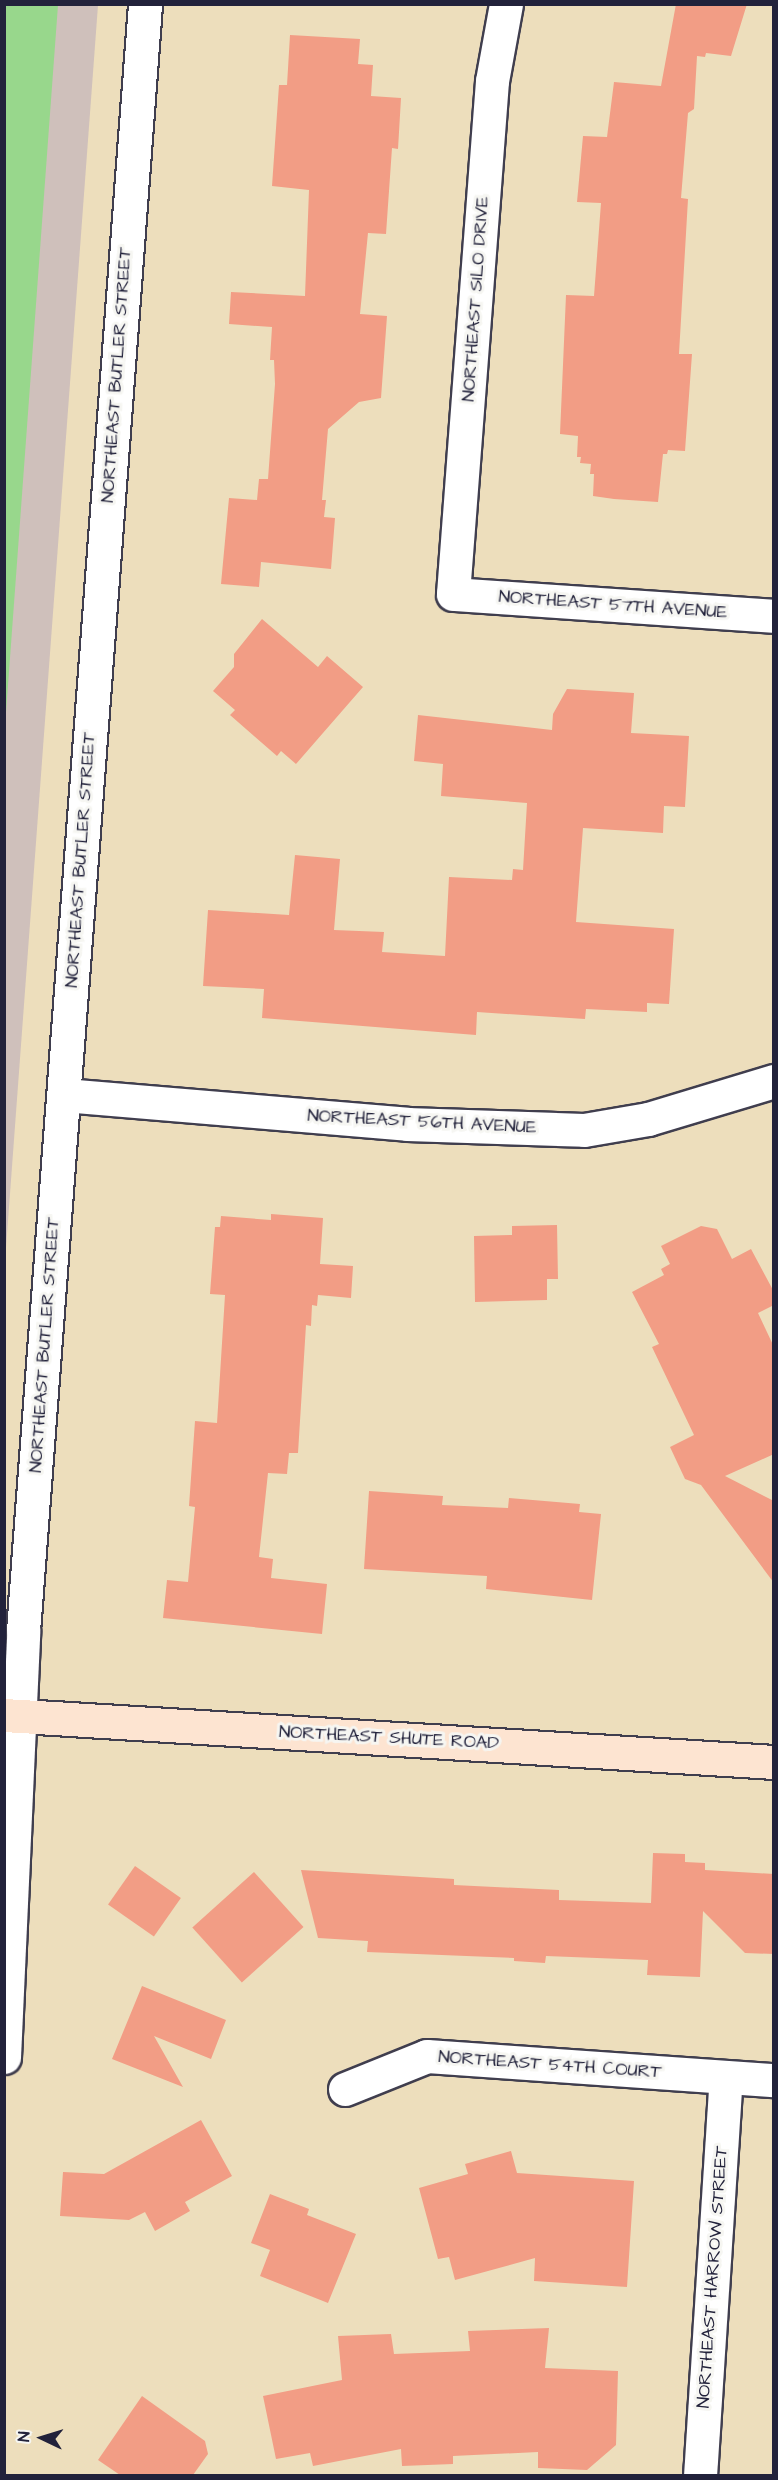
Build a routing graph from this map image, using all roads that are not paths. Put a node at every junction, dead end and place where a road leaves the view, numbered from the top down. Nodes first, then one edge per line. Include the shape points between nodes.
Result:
1 (145, 4) edge
2 (506, 4) edge
3 (453, 594) joint
4 (774, 616) edge
5 (774, 1081) edge
6 (64, 1095) junction
7 (12, 1715) edge
8 (774, 1762) edge
9 (4, 2057) edge
10 (726, 2078) junction
11 (774, 2080) edge
12 (345, 2089) dead end
13 (700, 2475) edge

1 - 6 street, NORTHEAST BUTLER STREET
2 - 3 street, NORTHEAST SILO DRIVE via 492,81
3 - 4 street, NORTHEAST 57TH AVENUE
5 - 6 street, NORTHEAST 56TH AVENUE via 648,1119 584,1130 407,1124
6 - 7 street, NORTHEAST BUTLER STREET
7 - 8 main road, NORTHEAST SHUTE ROAD
7 - 9 street, NORTHEAST BUTLER STREET
10 - 11 street, NORTHEAST 54TH COURT
10 - 12 street, NORTHEAST 54TH COURT via 427,2056
10 - 13 street, NORTHEAST HARROW STREET

